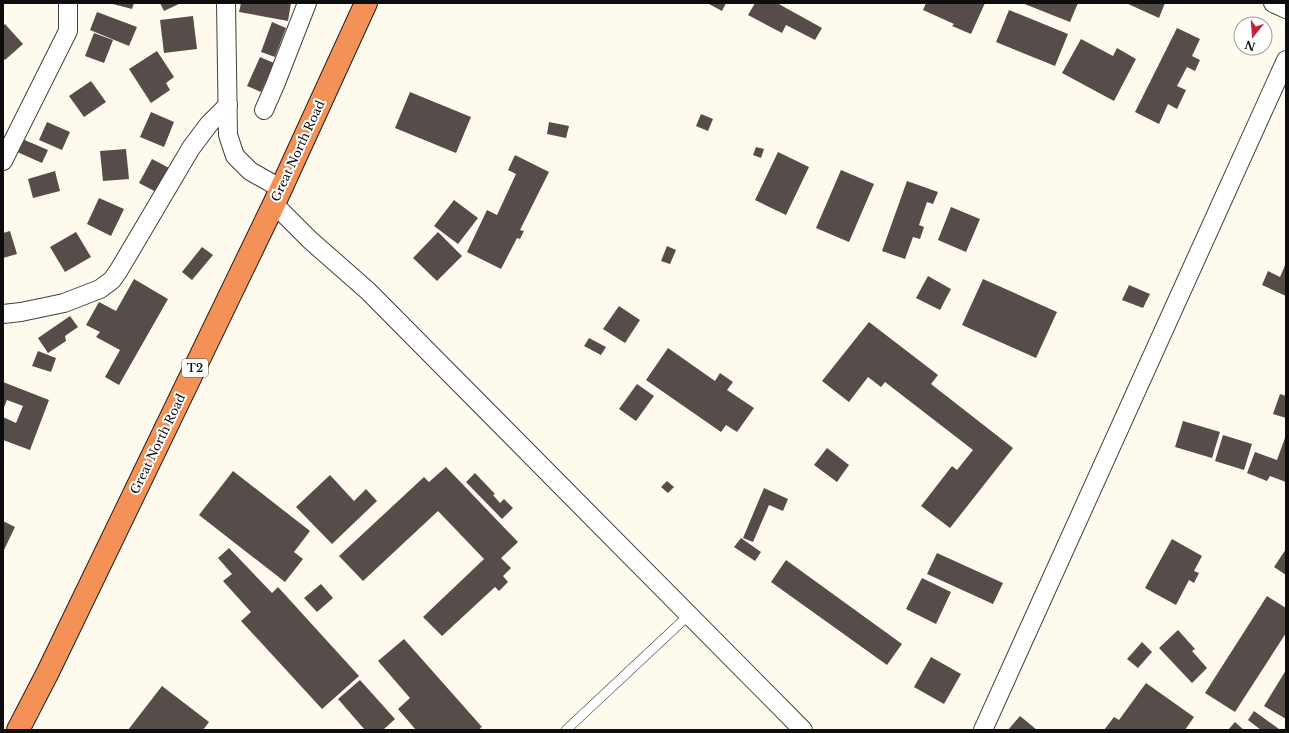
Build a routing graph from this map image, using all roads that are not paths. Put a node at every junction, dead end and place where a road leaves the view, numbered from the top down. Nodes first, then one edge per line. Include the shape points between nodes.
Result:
1 (68, 3) edge
2 (226, 3) edge
3 (308, 3) edge
4 (366, 3) edge
5 (1273, 3) edge
6 (1286, 9) edge
7 (1286, 60) edge
8 (228, 105) junction
9 (264, 110) dead end
10 (3, 161) edge
11 (277, 196) junction
12 (3, 314) edge
13 (689, 615) junction
14 (18, 730) edge
15 (566, 730) edge
16 (804, 730) edge
17 (983, 730) edge

1 - 10 street via 68,31
2 - 8 street
3 - 9 street
4 - 11 highway, Great North Road / T2
5 - 6 street
7 - 17 street
8 - 11 street via 228,135 235,156
8 - 12 street via 191,148 112,280 100,288 64,303
11 - 13 street via 310,240 368,291
11 - 14 highway, Great North Road / T2 via 52,665
13 - 15 lane
13 - 16 street

